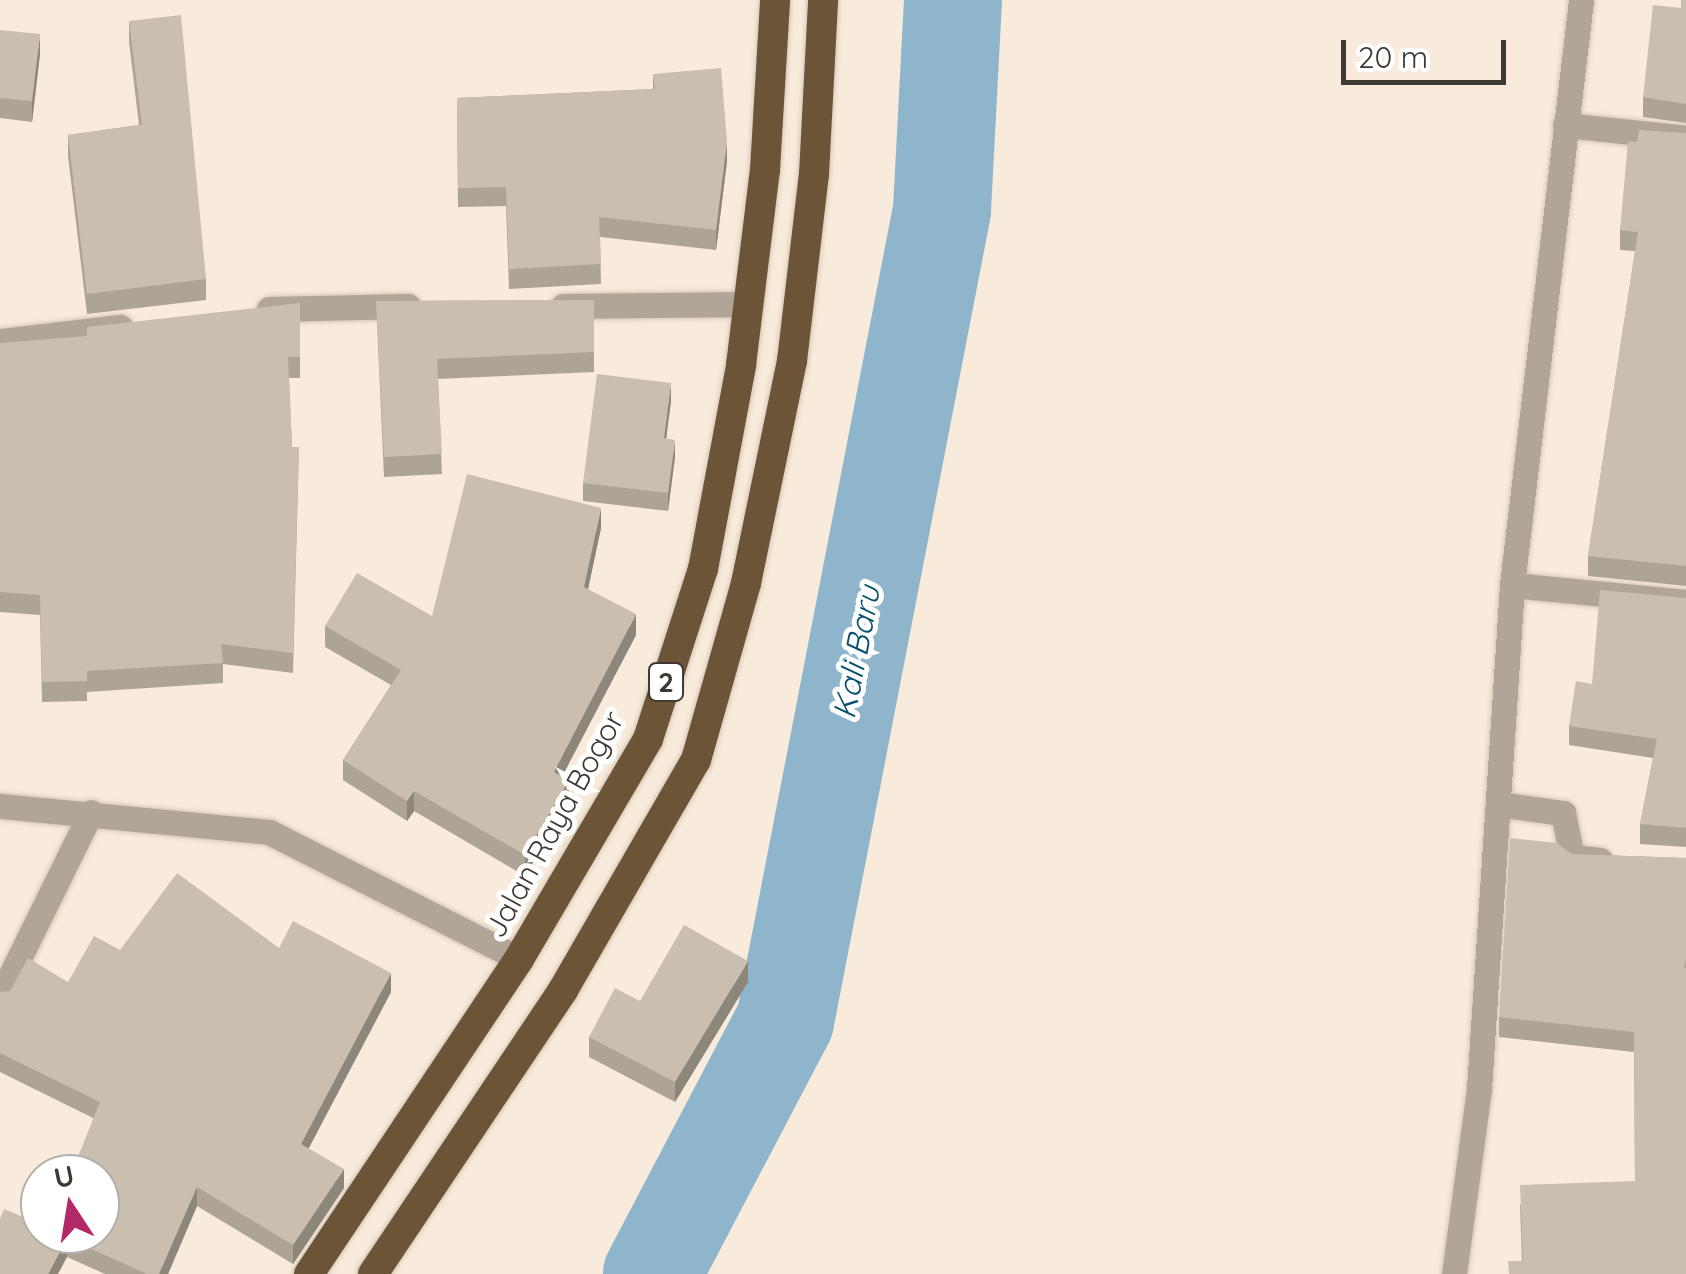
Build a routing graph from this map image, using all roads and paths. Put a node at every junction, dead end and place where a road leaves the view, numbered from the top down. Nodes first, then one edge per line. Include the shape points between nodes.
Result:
1 (776, 0) edge
2 (823, 0) edge
3 (1582, 0) edge
4 (1565, 125) junction
5 (1686, 138) edge
6 (748, 304) junction
7 (432, 306) edge
8 (531, 306) edge
9 (235, 313) edge
10 (157, 322) edge
11 (0, 341) edge
12 (1512, 585) junction
13 (1686, 602) edge
14 (1498, 804) junction
15 (0, 806) edge
16 (92, 812) junction
17 (1628, 861) edge
18 (519, 959) junction
19 (0, 998) edge
20 (309, 1274) edge
21 (374, 1274) edge
22 (1454, 1274) edge

1 - 6 highway, Jalan Raya Bogor / 2
2 - 21 highway, 2 via 814,174 792,361 746,583 696,760 562,990
3 - 4 street
4 - 5 street
4 - 12 street
6 - 8 street
6 - 18 highway, Jalan Raya Bogor / 2 via 702,570 648,739
7 - 9 street
10 - 11 street
12 - 13 street
12 - 14 street
14 - 17 street via 1563,813 1572,857
14 - 22 street via 1480,1089
15 - 16 street
16 - 18 street via 269,832
16 - 19 street
18 - 20 highway, Jalan Raya Bogor / 2

